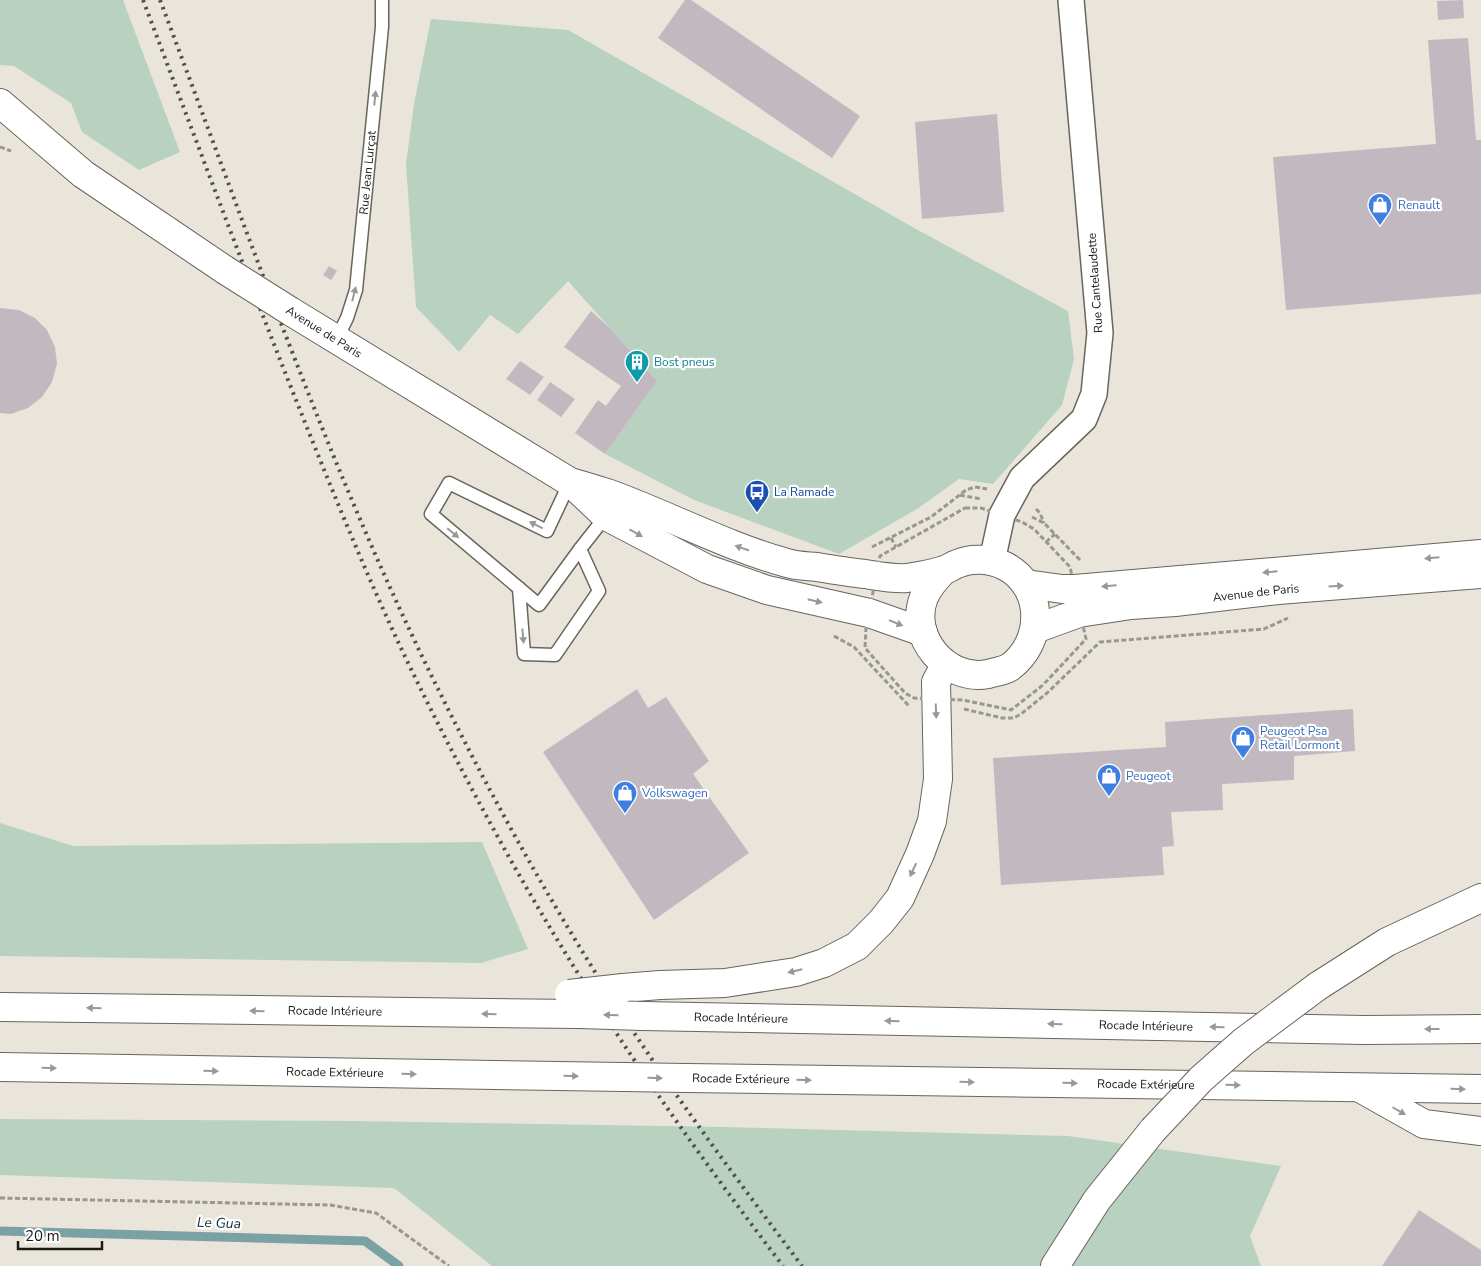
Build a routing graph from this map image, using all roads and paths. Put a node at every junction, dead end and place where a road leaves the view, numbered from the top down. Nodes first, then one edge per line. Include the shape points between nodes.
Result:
1 (382, 0) edge
2 (1071, 0) edge
3 (0, 103) edge
4 (0, 129) edge
5 (83, 174) junction
6 (336, 340) junction
7 (570, 482) junction
8 (960, 495) dead end
9 (982, 508) dead end
10 (606, 516) junction
11 (1044, 523) dead end
12 (1055, 534) junction
13 (891, 538) junction
14 (1046, 542) dead end
15 (875, 546) dead end
16 (896, 547) junction
17 (580, 549) junction
18 (1481, 554) edge
19 (992, 561) junction
20 (1086, 566) dead end
21 (944, 570) junction
22 (1481, 574) edge
23 (875, 576) junction
24 (1026, 584) junction
25 (519, 588) junction
26 (1035, 629) junction
27 (923, 632) junction
28 (865, 648) dead end
29 (860, 653) dead end
30 (945, 665) junction
31 (1481, 898) edge
32 (1481, 905) edge
33 (1440, 916) junction
34 (574, 1004) junction
35 (0, 1007) edge
36 (1481, 1029) edge
37 (0, 1067) edge
38 (1357, 1086) junction
39 (1481, 1089) edge
40 (1481, 1131) edge
41 (0, 1198) edge
42 (449, 1266) edge
43 (1055, 1266) edge

6 -> 1 lane, Rue Jean Lurçat via 356,290
2 - 19 street, Rue Cantelaudette via 1100,333 1094,394 1084,419 1022,478 1002,515
3 - 5 main road, Avenue de Paris
4 - 5 main road, Avenue de Paris
5 - 6 main road, Avenue de Paris, bridge
6 - 7 main road, Avenue de Paris
7 - 10 main road
23 -> 7 main road via 788,563
7 -> 25 lane via 547,531 449,483 430,514
8 - 13 path via 931,517
9 - 16 path via 965,508
10 - 17 lane
10 -> 27 main road via 726,577 869,613
11 - 12 path
12 - 14 path
12 - 20 path
13 - 15 path
13 - 16 path
16 - 23 path via 880,556
17 - 25 lane via 539,605
25 -> 17 lane via 524,654 555,656 600,591
18 -> 24 main road via 1075,589
19 - 21 main road via 975,559
19 - 24 main road via 1017,574
21 - 23 main road via 905,578
21 - 27 main road via 924,598 920,615
26 -> 22 main road, Avenue de Paris via 1079,613 1131,604
24 - 26 main road via 1036,613
26 - 30 main road via 1028,647 1008,668 981,675 962,673
27 - 30 main road via 931,650
28 - 29 path
30 -> 34 main road, bridge via 936,682 938,779 932,820 900,898 857,946 824,963 796,972 724,984 622,988
31 - 33 main road
32 - 33 main road
33 - 43 main road, bridge via 1387,942 1318,986 1243,1042 1201,1079 1153,1130 1097,1200
34 -> 35 main road, Rocade Intérieure via 538,1015
36 -> 34 main road, Rocade Intérieure, bridge via 1364,1030 642,1016
37 -> 38 main road, Rocade Extérieure, bridge
38 -> 39 main road, Rocade Extérieure
38 -> 40 main road via 1424,1124
41 - 42 path via 330,1205 376,1213

